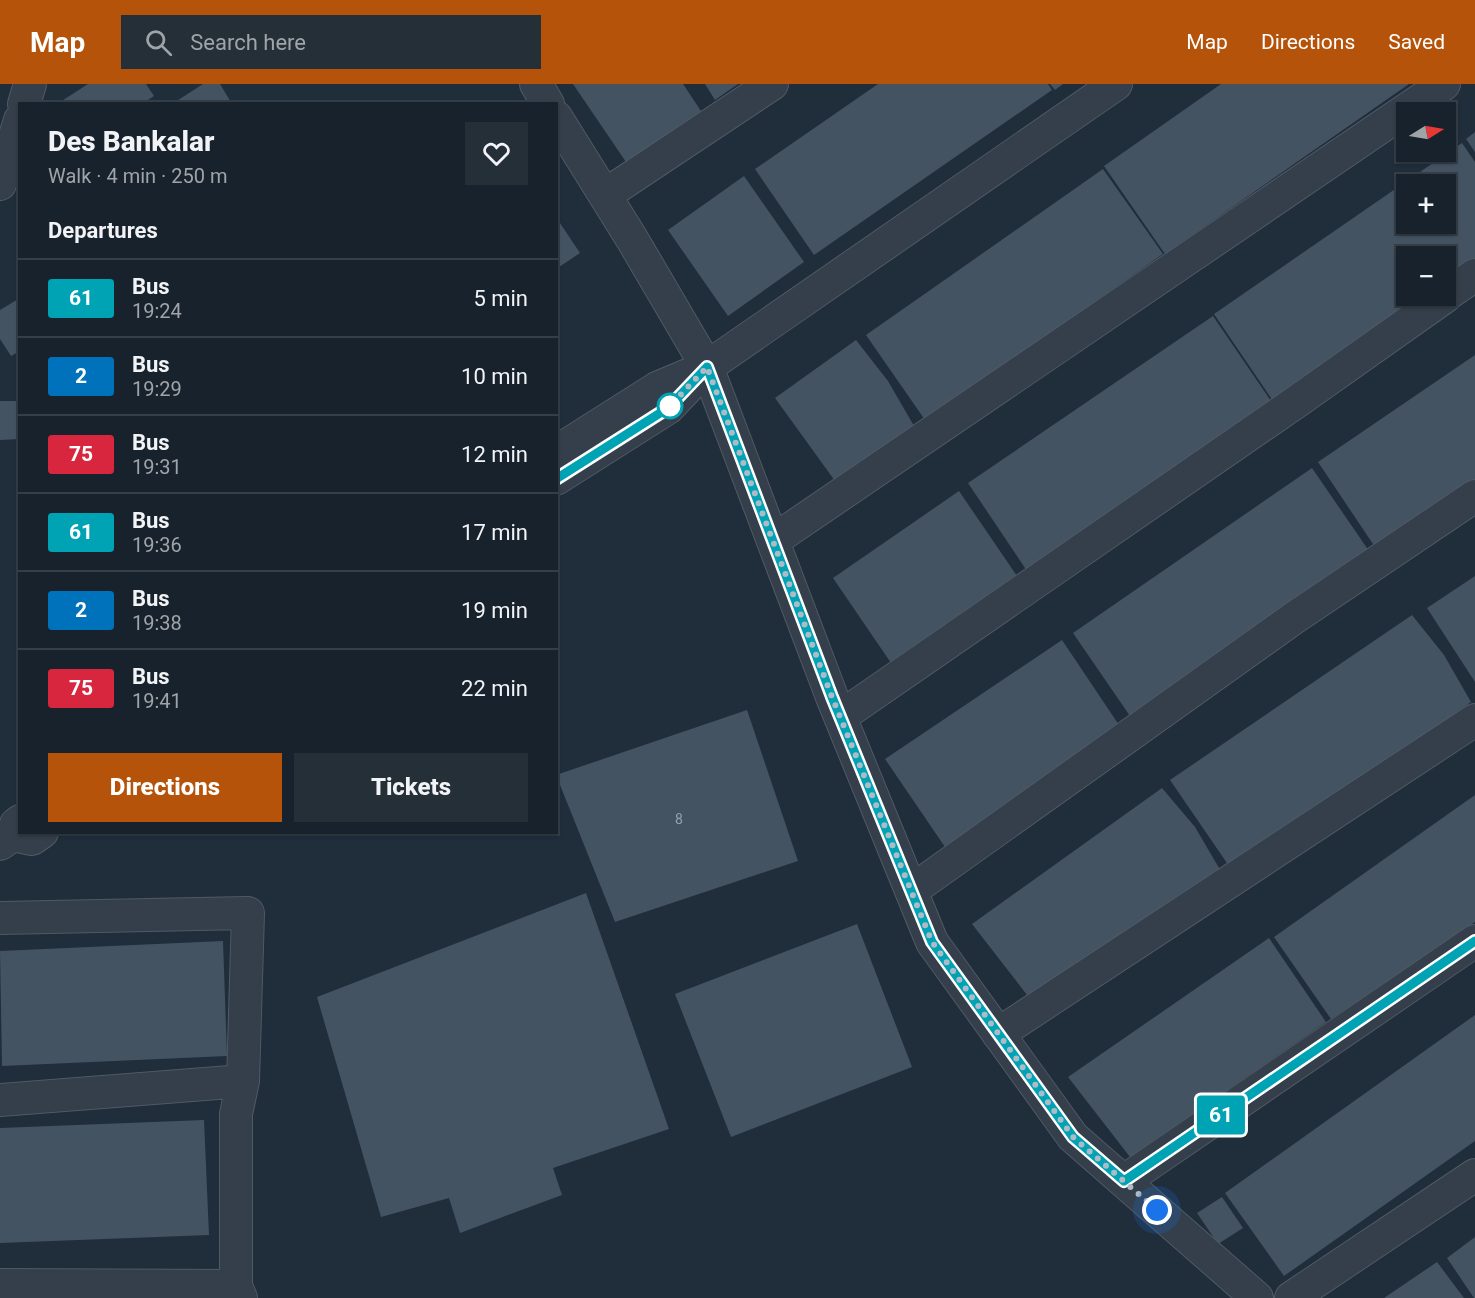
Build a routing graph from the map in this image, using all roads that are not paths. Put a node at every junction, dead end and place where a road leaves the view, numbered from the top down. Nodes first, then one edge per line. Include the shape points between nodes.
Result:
1 (30, 84) edge
2 (536, 84) edge
3 (772, 84) edge
4 (1116, 84) edge
5 (1444, 84) edge
6 (25, 102) edge
7 (547, 102) edge
8 (558, 120) edge
9 (18, 126) edge
10 (0, 184) edge
11 (605, 195) junction
12 (1475, 275) edge
13 (1456, 288) edge
14 (1431, 306) edge
15 (707, 367) junction
16 (558, 451) edge
17 (558, 478) edge
18 (1475, 496) edge
19 (774, 540) junction
20 (840, 717) junction
21 (1475, 720) edge
22 (911, 891) junction
23 (0, 918) edge
24 (1475, 941) edge
25 (998, 1034) junction
26 (243, 1081) junction
27 (0, 1100) edge
28 (1475, 1175) edge
29 (1124, 1181) junction
30 (0, 1285) edge
31 (238, 1292) edge
32 (1257, 1298) edge
33 (1292, 1298) edge

1 - 6 street
2 - 7 street
3 - 11 street
4 - 15 street
5 - 19 street
8 - 11 street
9 - 10 street
11 - 15 street
12 - 13 street
14 - 20 street
15 - 16 street via 657,388
15 - 17 street via 668,408
15 - 19 street
18 - 22 street via 1294,618
19 - 20 street
20 - 22 street
21 - 25 street
22 - 25 street via 932,942
23 - 26 street via 248,913
24 - 29 street
25 - 29 street via 1073,1137
26 - 27 street
26 - 31 street via 236,1114
28 - 33 street
29 - 32 street
30 - 31 street

